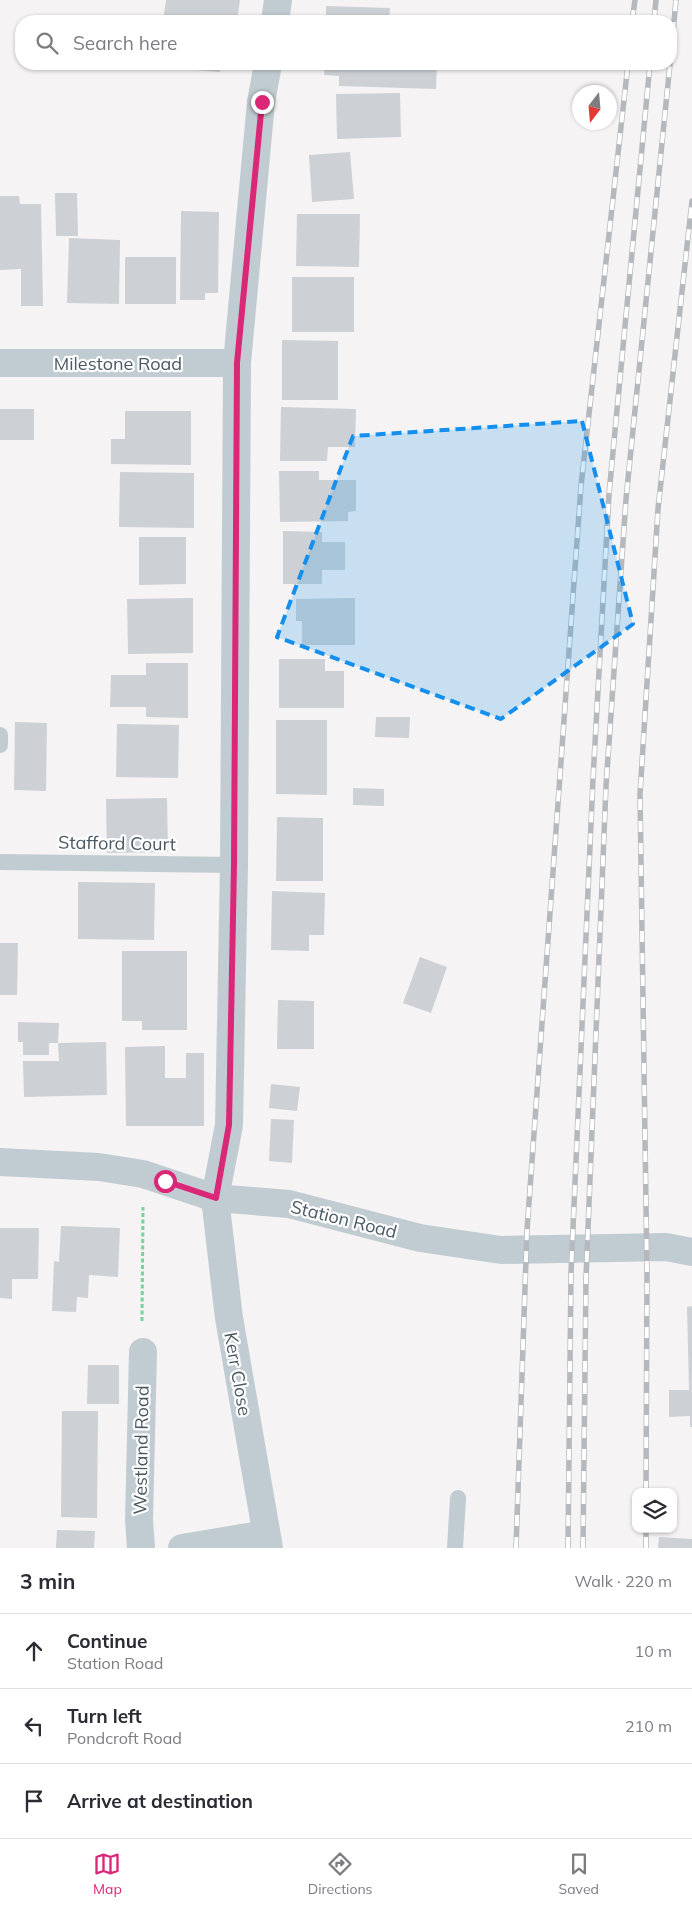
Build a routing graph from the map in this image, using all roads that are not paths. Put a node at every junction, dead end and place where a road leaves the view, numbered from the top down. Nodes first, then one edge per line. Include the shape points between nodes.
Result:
1 (278, 0) edge
2 (276, 15) edge
3 (267, 70) edge
4 (0, 363) edge
5 (237, 363) junction
6 (0, 735) edge
7 (0, 744) edge
8 (0, 862) edge
9 (234, 865) junction
10 (0, 1162) edge
11 (216, 1198) junction
12 (692, 1252) edge
13 (143, 1352) road end
14 (458, 1498) dead end
15 (268, 1541) edge
16 (141, 1548) edge
17 (182, 1548) edge
18 (455, 1548) edge

1 - 2 street
3 - 5 street, Kerr Close
4 - 5 street, Milestone Road
5 - 9 street, Kerr Close
6 - 7 lane
8 - 9 lane, Stafford Court
9 - 11 street, Kerr Close via 229,1125
10 - 11 street, Station Road via 100,1167 143,1174
11 - 12 street, Station Road via 289,1204 420,1238 501,1250 666,1247
11 - 15 street, Kerr Close via 229,1318
13 - 16 street, Westland Road
14 - 18 lane
15 - 17 street

